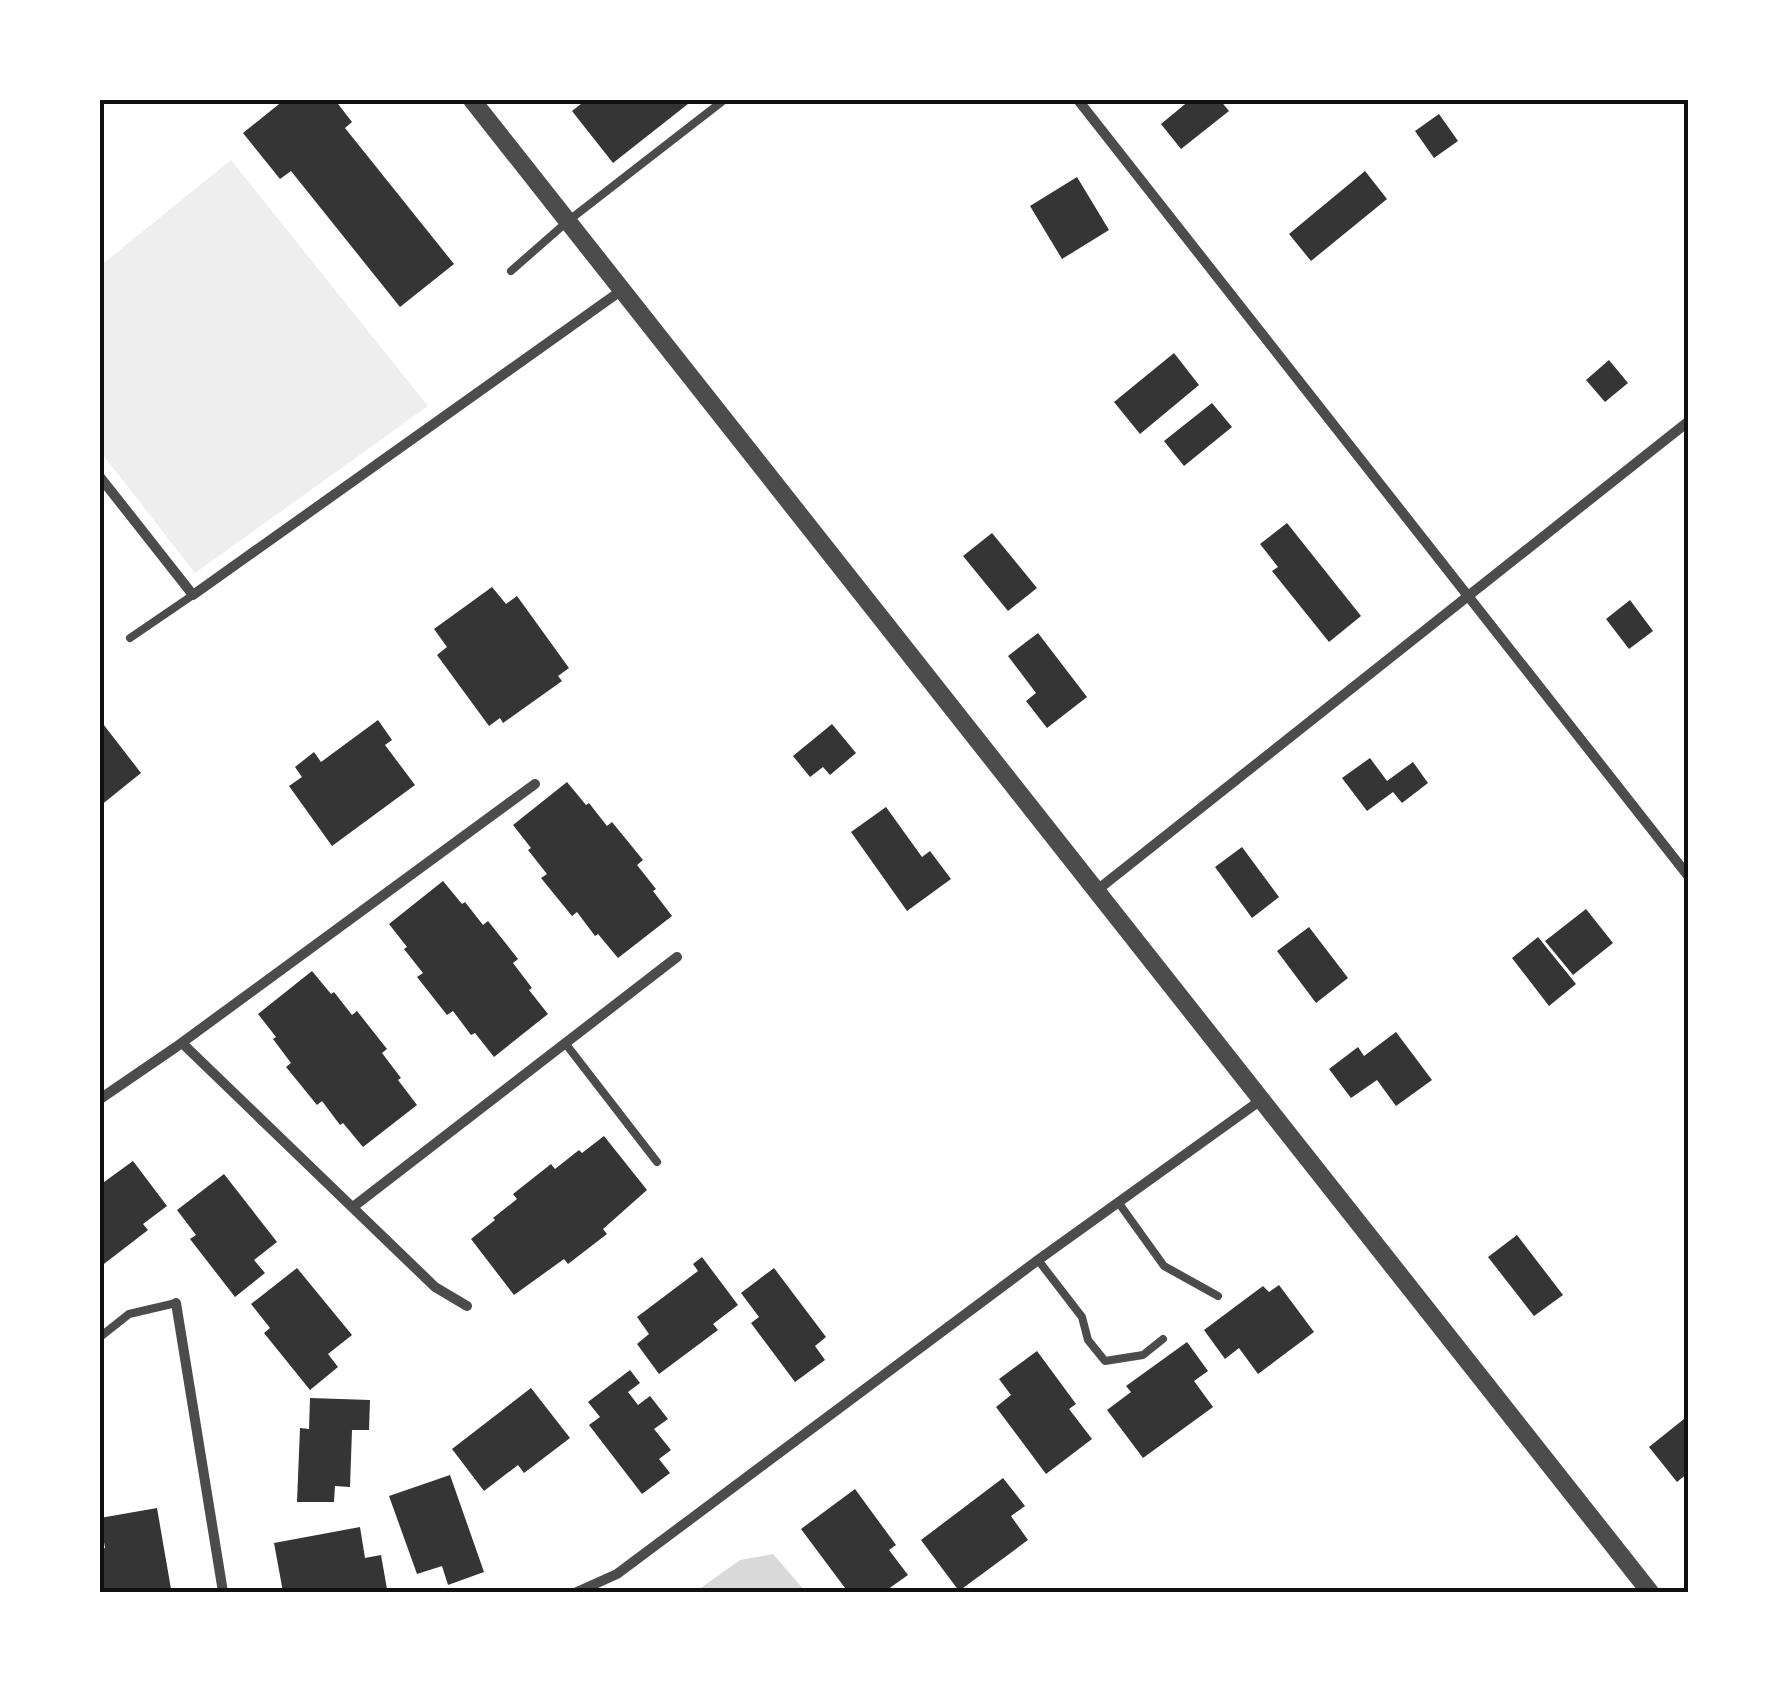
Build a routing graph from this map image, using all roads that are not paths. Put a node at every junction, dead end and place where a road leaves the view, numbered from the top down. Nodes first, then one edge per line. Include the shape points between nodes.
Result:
1 (472, 100) edge
2 (724, 100) edge
3 (1078, 100) edge
4 (568, 221) junction
5 (511, 271) dead end
6 (622, 290) junction
7 (1689, 421) edge
8 (100, 477) edge
9 (193, 595) junction
10 (1470, 596) junction
11 (130, 638) dead end
12 (535, 784) dead end
13 (1689, 877) edge
14 (1096, 891) junction
15 (677, 957) dead end
16 (182, 1042) junction
17 (565, 1043) junction
18 (100, 1099) edge
19 (1260, 1100) junction
20 (657, 1162) dead end
21 (1118, 1202) junction
22 (352, 1207) junction
23 (1038, 1260) junction
24 (1218, 1296) dead end
25 (176, 1303) joint
26 (467, 1306) dead end
27 (100, 1337) edge
28 (1163, 1339) dead end
29 (222, 1592) edge
30 (578, 1592) edge
31 (1650, 1592) edge

1 - 4 street
2 - 4 lane
3 - 10 street
4 - 5 lane
4 - 6 street
6 - 9 street
6 - 14 street
7 - 10 street
8 - 9 street
9 - 11 lane
10 - 13 street
10 - 14 street
12 - 16 street
14 - 19 street
15 - 17 street
16 - 18 street
16 - 22 street
17 - 20 lane
17 - 22 street
19 - 21 street
19 - 31 street
21 - 23 street
21 - 24 lane via 1164,1266
22 - 26 street via 435,1287
23 - 28 lane via 1082,1317 1088,1340 1105,1361 1143,1355
23 - 30 street via 617,1574
25 - 27 lane via 129,1314
25 - 29 street

